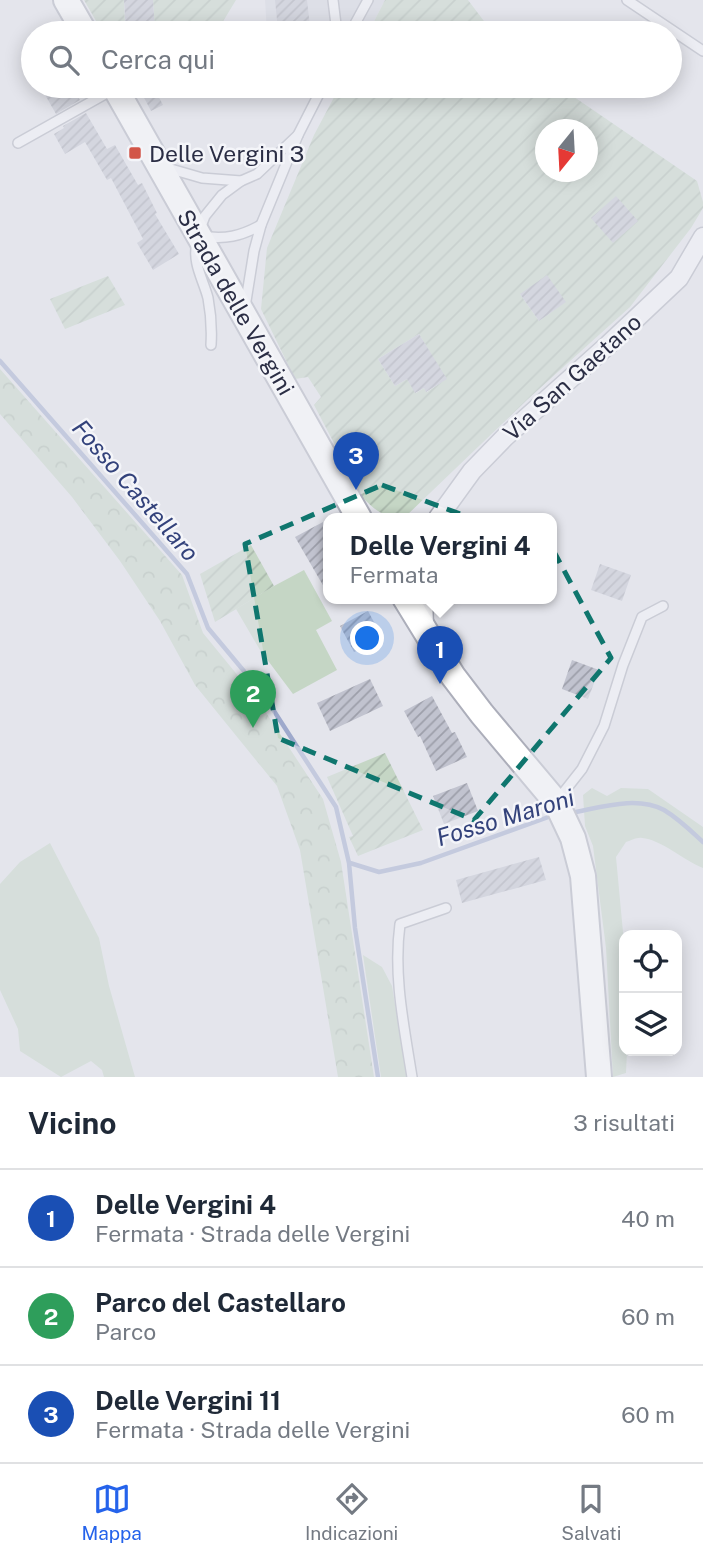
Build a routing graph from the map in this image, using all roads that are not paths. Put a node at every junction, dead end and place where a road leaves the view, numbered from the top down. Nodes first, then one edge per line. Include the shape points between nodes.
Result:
1 (66, 0) edge
2 (333, 0) edge
3 (368, 0) edge
4 (627, 0) edge
5 (78, 21) edge
6 (336, 21) edge
7 (357, 21) edge
8 (658, 21) edge
9 (682, 37) edge
10 (703, 51) edge
11 (96, 98) edge
12 (121, 98) edge
13 (317, 98) edge
14 (298, 135) junction
15 (18, 143) dead end
16 (159, 165) junction
17 (241, 181) junction
18 (261, 225) junction
19 (198, 235) junction
20 (703, 237) edge
21 (244, 315) junction
22 (211, 345) dead end
23 (356, 513) edge
24 (439, 513) edge
25 (409, 604) edge
26 (423, 604) edge
27 (663, 606) dead end
28 (424, 630) junction
29 (556, 802) junction
30 (446, 908) dead end
31 (412, 1077) edge
32 (599, 1077) edge

1 - 5 main road
2 - 6 lane
3 - 7 lane
4 - 8 lane
9 - 10 lane
11 - 15 lane
12 - 16 main road, Strada delle Vergini
13 - 14 lane
14 - 17 lane via 257,174
14 - 18 lane
16 - 17 lane via 202,178
16 - 19 main road, Strada delle Vergini
17 - 19 lane via 213,205
18 - 19 lane via 235,237
18 - 21 lane
19 - 21 main road, Strada delle Vergini
19 - 22 lane via 195,259 210,312
20 - 24 street, Via San Gaetano via 678,278 505,437
21 - 23 main road, Strada delle Vergini
25 - 28 main road
26 - 28 street
27 - 29 lane via 642,617 604,726 582,769
28 - 29 main road via 482,714
29 - 32 main road via 573,838 583,876
30 - 31 lane via 400,924 399,998

